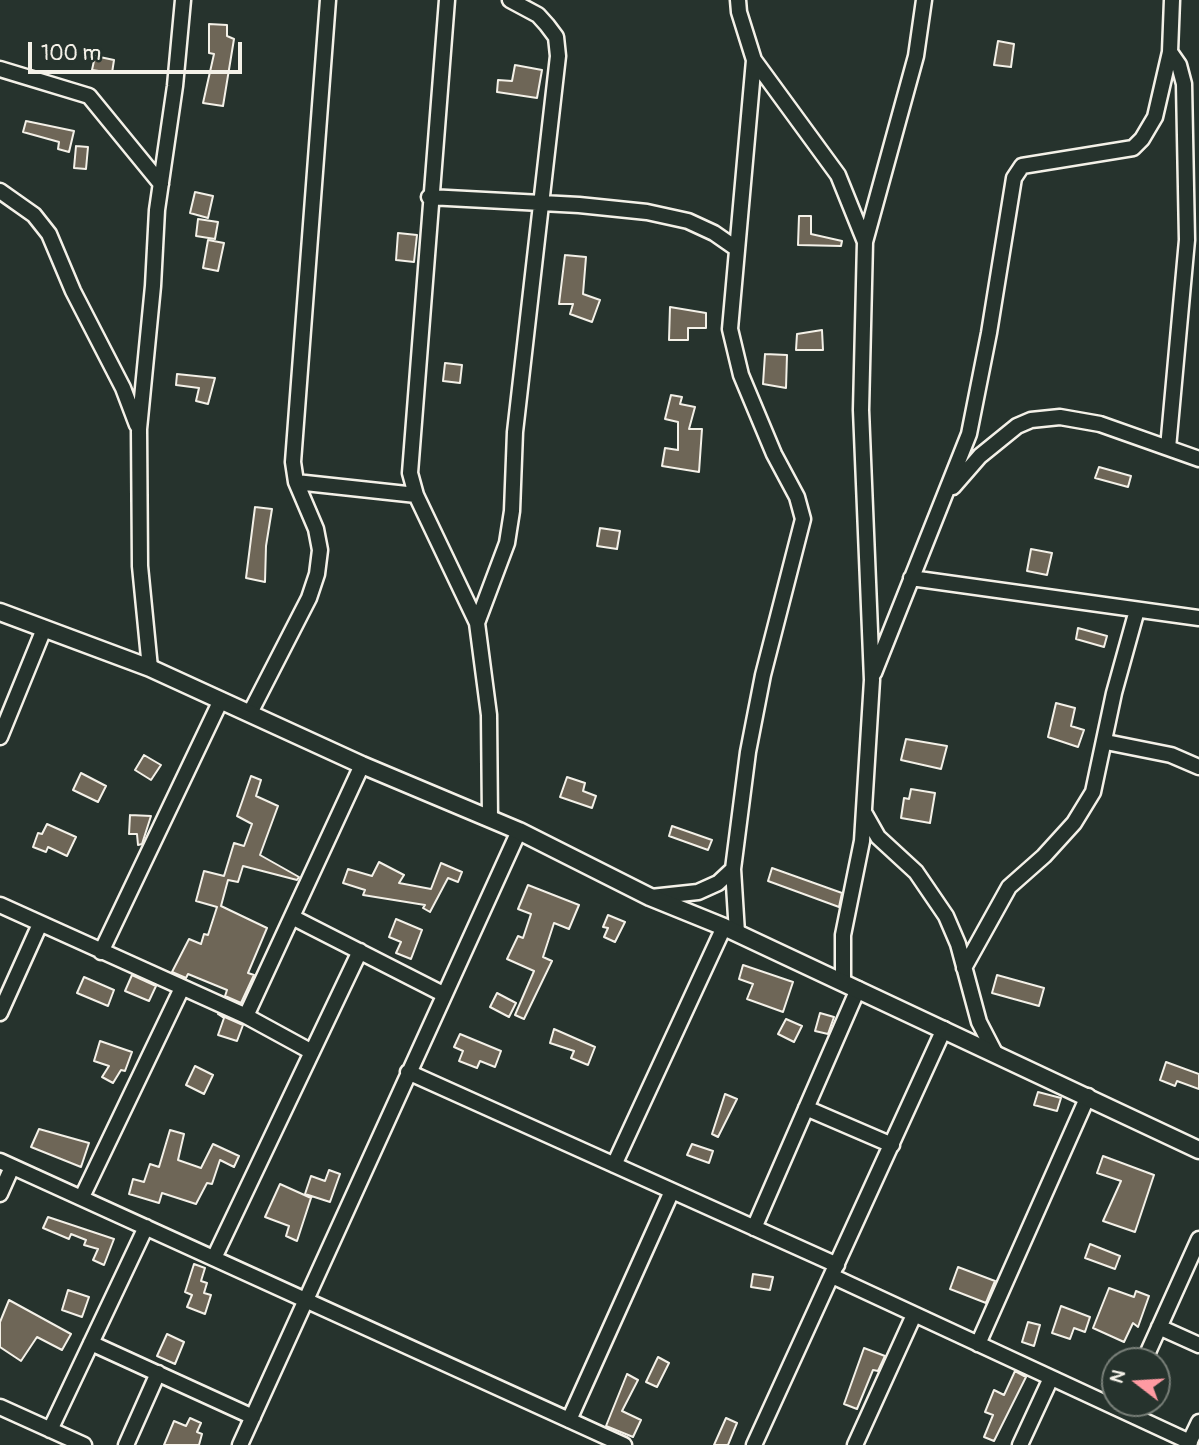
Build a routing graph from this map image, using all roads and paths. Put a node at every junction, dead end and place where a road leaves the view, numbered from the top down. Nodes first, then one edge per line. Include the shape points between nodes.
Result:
1 (183, 0) edge
2 (327, 0) edge
3 (447, 0) edge
4 (510, 0) edge
5 (738, 0) edge
6 (924, 0) edge
7 (1172, 0) edge
8 (1170, 52) junction
9 (754, 60) junction
10 (0, 69) edge
11 (161, 184) junction
12 (0, 191) edge
13 (429, 197) junction
14 (542, 203) junction
15 (865, 242) junction
16 (737, 249) junction
17 (139, 429) junction
18 (1168, 448) junction
19 (1199, 459) edge
20 (296, 482) junction
21 (416, 495) junction
22 (947, 495) junction
23 (911, 579) junction
24 (1137, 610) junction
25 (0, 612) edge
26 (1199, 618) edge
27 (477, 623) junction
28 (44, 629) junction
29 (150, 668) junction
30 (872, 680) junction
31 (221, 700) junction
32 (250, 713) junction
33 (0, 737) edge
34 (1106, 742) junction
35 (362, 765) junction
36 (1199, 767) edge
37 (864, 813) junction
38 (490, 819) junction
39 (519, 831) junction
40 (733, 869) junction
41 (650, 897) junction
42 (0, 905) edge
43 (292, 917) junction
44 (40, 925) junction
45 (731, 930) junction
46 (360, 951) junction
47 (101, 952) junction
48 (964, 968) junction
49 (851, 986) junction
50 (182, 988) junction
51 (443, 994) junction
52 (0, 1013) edge
53 (246, 1016) junction
54 (944, 1029) junction
55 (312, 1052) junction
56 (995, 1053) junction
57 (408, 1072) junction
58 (1088, 1096) junction
59 (806, 1108) junction
60 (892, 1145) junction
61 (1199, 1150) edge
62 (6, 1164) edge
63 (614, 1165) junction
64 (671, 1191) junction
65 (0, 1194) edge
66 (82, 1198) junction
67 (146, 1227) junction
68 (754, 1228) junction
69 (1199, 1239) edge
70 (214, 1258) junction
71 (834, 1271) junction
72 (306, 1300) junction
73 (914, 1315) junction
74 (1159, 1327) junction
75 (91, 1343) junction
76 (978, 1345) junction
77 (1199, 1345) edge
78 (1150, 1347) edge
79 (158, 1373) junction
80 (1051, 1378) junction
81 (1101, 1398) edge
82 (0, 1407) edge
83 (253, 1417) junction
84 (1142, 1417) edge
85 (569, 1420) junction
86 (1199, 1422) edge
87 (50, 1430) junction
88 (1189, 1444) edge
89 (84, 1445) edge
90 (126, 1445) edge
91 (240, 1445) edge
92 (624, 1445) edge
93 (754, 1445) edge
94 (855, 1445) edge
95 (1020, 1445) edge

1 - 11 street
2 - 20 street via 293,462
3 - 13 street
4 - 14 street via 538,15 556,37 558,56
5 - 9 street
6 - 15 street via 916,56
7 - 8 street
8 - 18 street via 1184,85 1187,240
8 - 22 street via 1155,117 1133,148 1017,170 969,435
9 - 15 street via 838,175
9 - 16 street
10 - 11 street via 89,96
11 - 17 street
12 - 17 street via 34,215 49,234
13 - 14 street
13 - 21 street via 410,473
14 - 16 street via 647,212 688,221
14 - 27 street via 515,432 511,522
15 - 30 street via 861,410
16 - 40 street via 730,329 741,376 803,519 763,675
17 - 29 street via 140,566
18 - 19 street
18 - 22 street via 1100,424 1060,417 1031,420 980,456
20 - 21 street
20 - 32 street via 316,529 320,550 317,574
21 - 27 street
22 - 23 street
23 - 24 street
23 - 30 street
24 - 26 street
24 - 34 street
25 - 28 street
27 - 38 street via 489,715
28 - 29 street
28 - 33 street
29 - 31 street
30 - 37 street
31 - 32 street
31 - 47 street
32 - 35 street
34 - 36 street via 1171,755
34 - 48 street via 1093,792 1074,823 1009,887
35 - 38 street
35 - 43 street
37 - 48 street via 878,837 932,891 958,944
37 - 49 street via 843,935
38 - 39 street
39 - 41 street
39 - 51 street
40 - 41 street via 698,892
40 - 45 street
41 - 45 street
42 - 44 street
43 - 46 street
43 - 53 street
44 - 47 street
44 - 52 street
45 - 49 street
45 - 63 street
46 - 51 street
46 - 55 street
47 - 50 street
48 - 56 street via 979,1022
49 - 54 street
49 - 59 street
50 - 53 street
50 - 66 street
51 - 57 street
53 - 55 street
54 - 56 street
54 - 60 street
55 - 70 street
56 - 58 street
57 - 63 street
57 - 72 street
58 - 61 street
58 - 76 street
59 - 60 street
59 - 68 street
60 - 71 street
62 - 65 street
62 - 66 street
63 - 64 street
64 - 68 street
64 - 85 street
66 - 67 street
67 - 70 street
67 - 75 street
68 - 71 street
69 - 74 street
70 - 72 street
71 - 73 street
71 - 93 street
72 - 83 street
72 - 85 street
73 - 76 street
73 - 94 street
74 - 77 street
74 - 78 street
75 - 79 street
75 - 87 street
76 - 80 street
79 - 83 street
79 - 90 street
80 - 81 street
80 - 95 street
82 - 87 street
83 - 91 street
84 - 88 street
85 - 92 street
86 - 88 street
87 - 89 street

